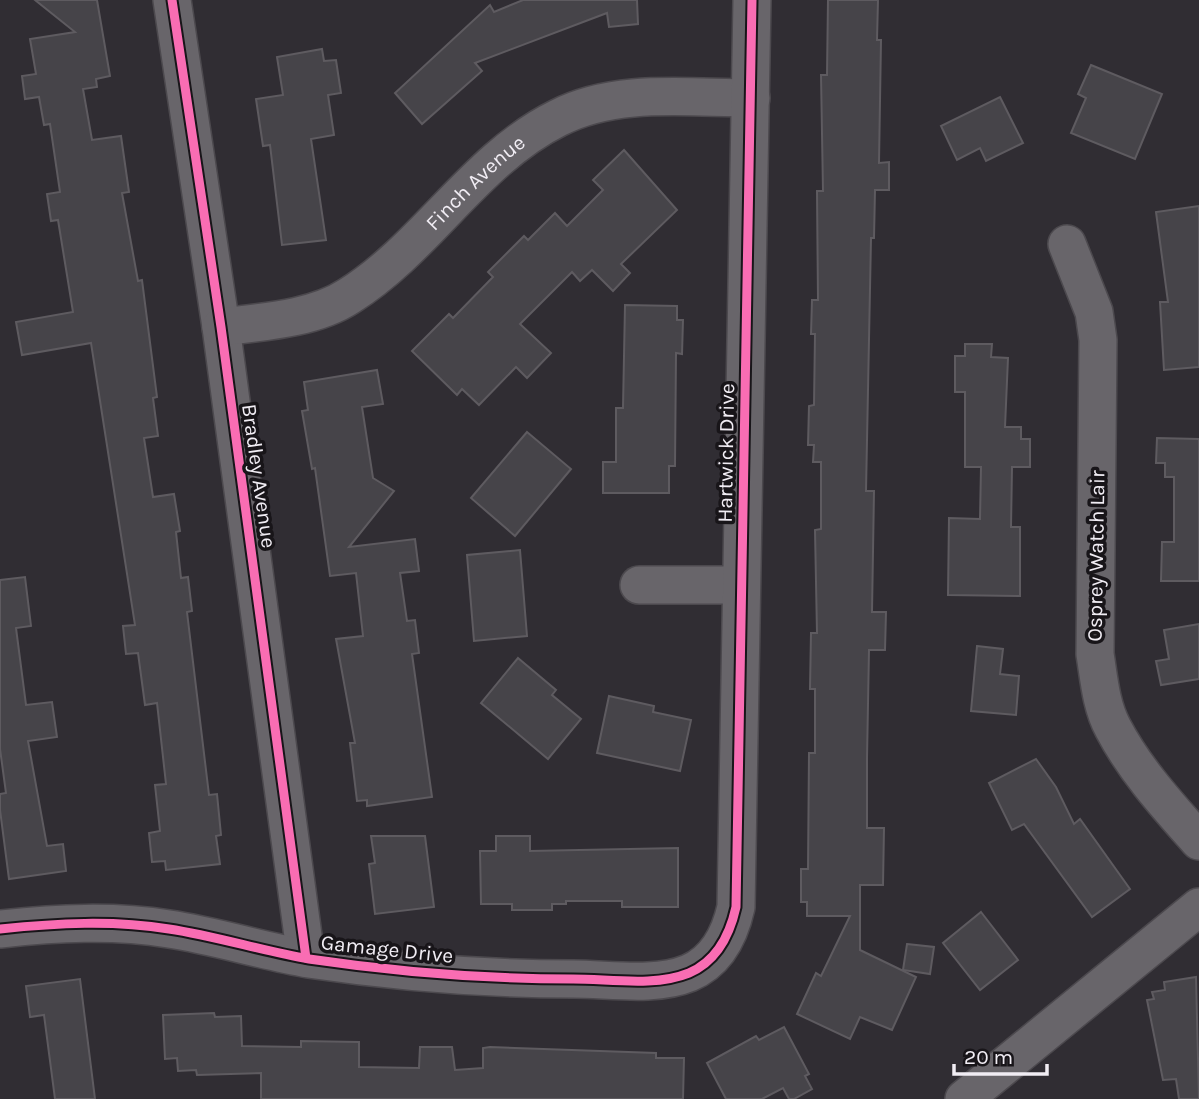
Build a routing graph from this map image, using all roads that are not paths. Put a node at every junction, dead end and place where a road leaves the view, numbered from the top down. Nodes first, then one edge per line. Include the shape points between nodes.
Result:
1 (172, 0) edge
2 (752, 0) edge
3 (751, 97) junction
4 (1067, 244) dead end
5 (221, 327) junction
6 (639, 585) dead end
7 (741, 585) junction
8 (1199, 841) edge
9 (736, 906) joint
10 (1199, 907) edge
11 (0, 929) edge
12 (306, 958) junction
13 (964, 1099) edge

1 - 5 street, Bradley Avenue
2 - 3 street, Hartwick Drive
3 - 5 street, Finch Avenue via 636,97 558,117 489,168 397,261 348,298 271,321
3 - 7 street, Hartwick Drive
4 - 8 street, Osprey Watch Lair via 1094,312 1098,340 1095,642 1101,695 1112,727 1146,779
5 - 12 street, Bradley Avenue
6 - 7 street
7 - 9 street, Hartwick Drive
9 - 12 street, Gamage Drive via 723,943 707,962 667,980 423,973
10 - 13 street
11 - 12 street, Gamage Drive via 125,923

